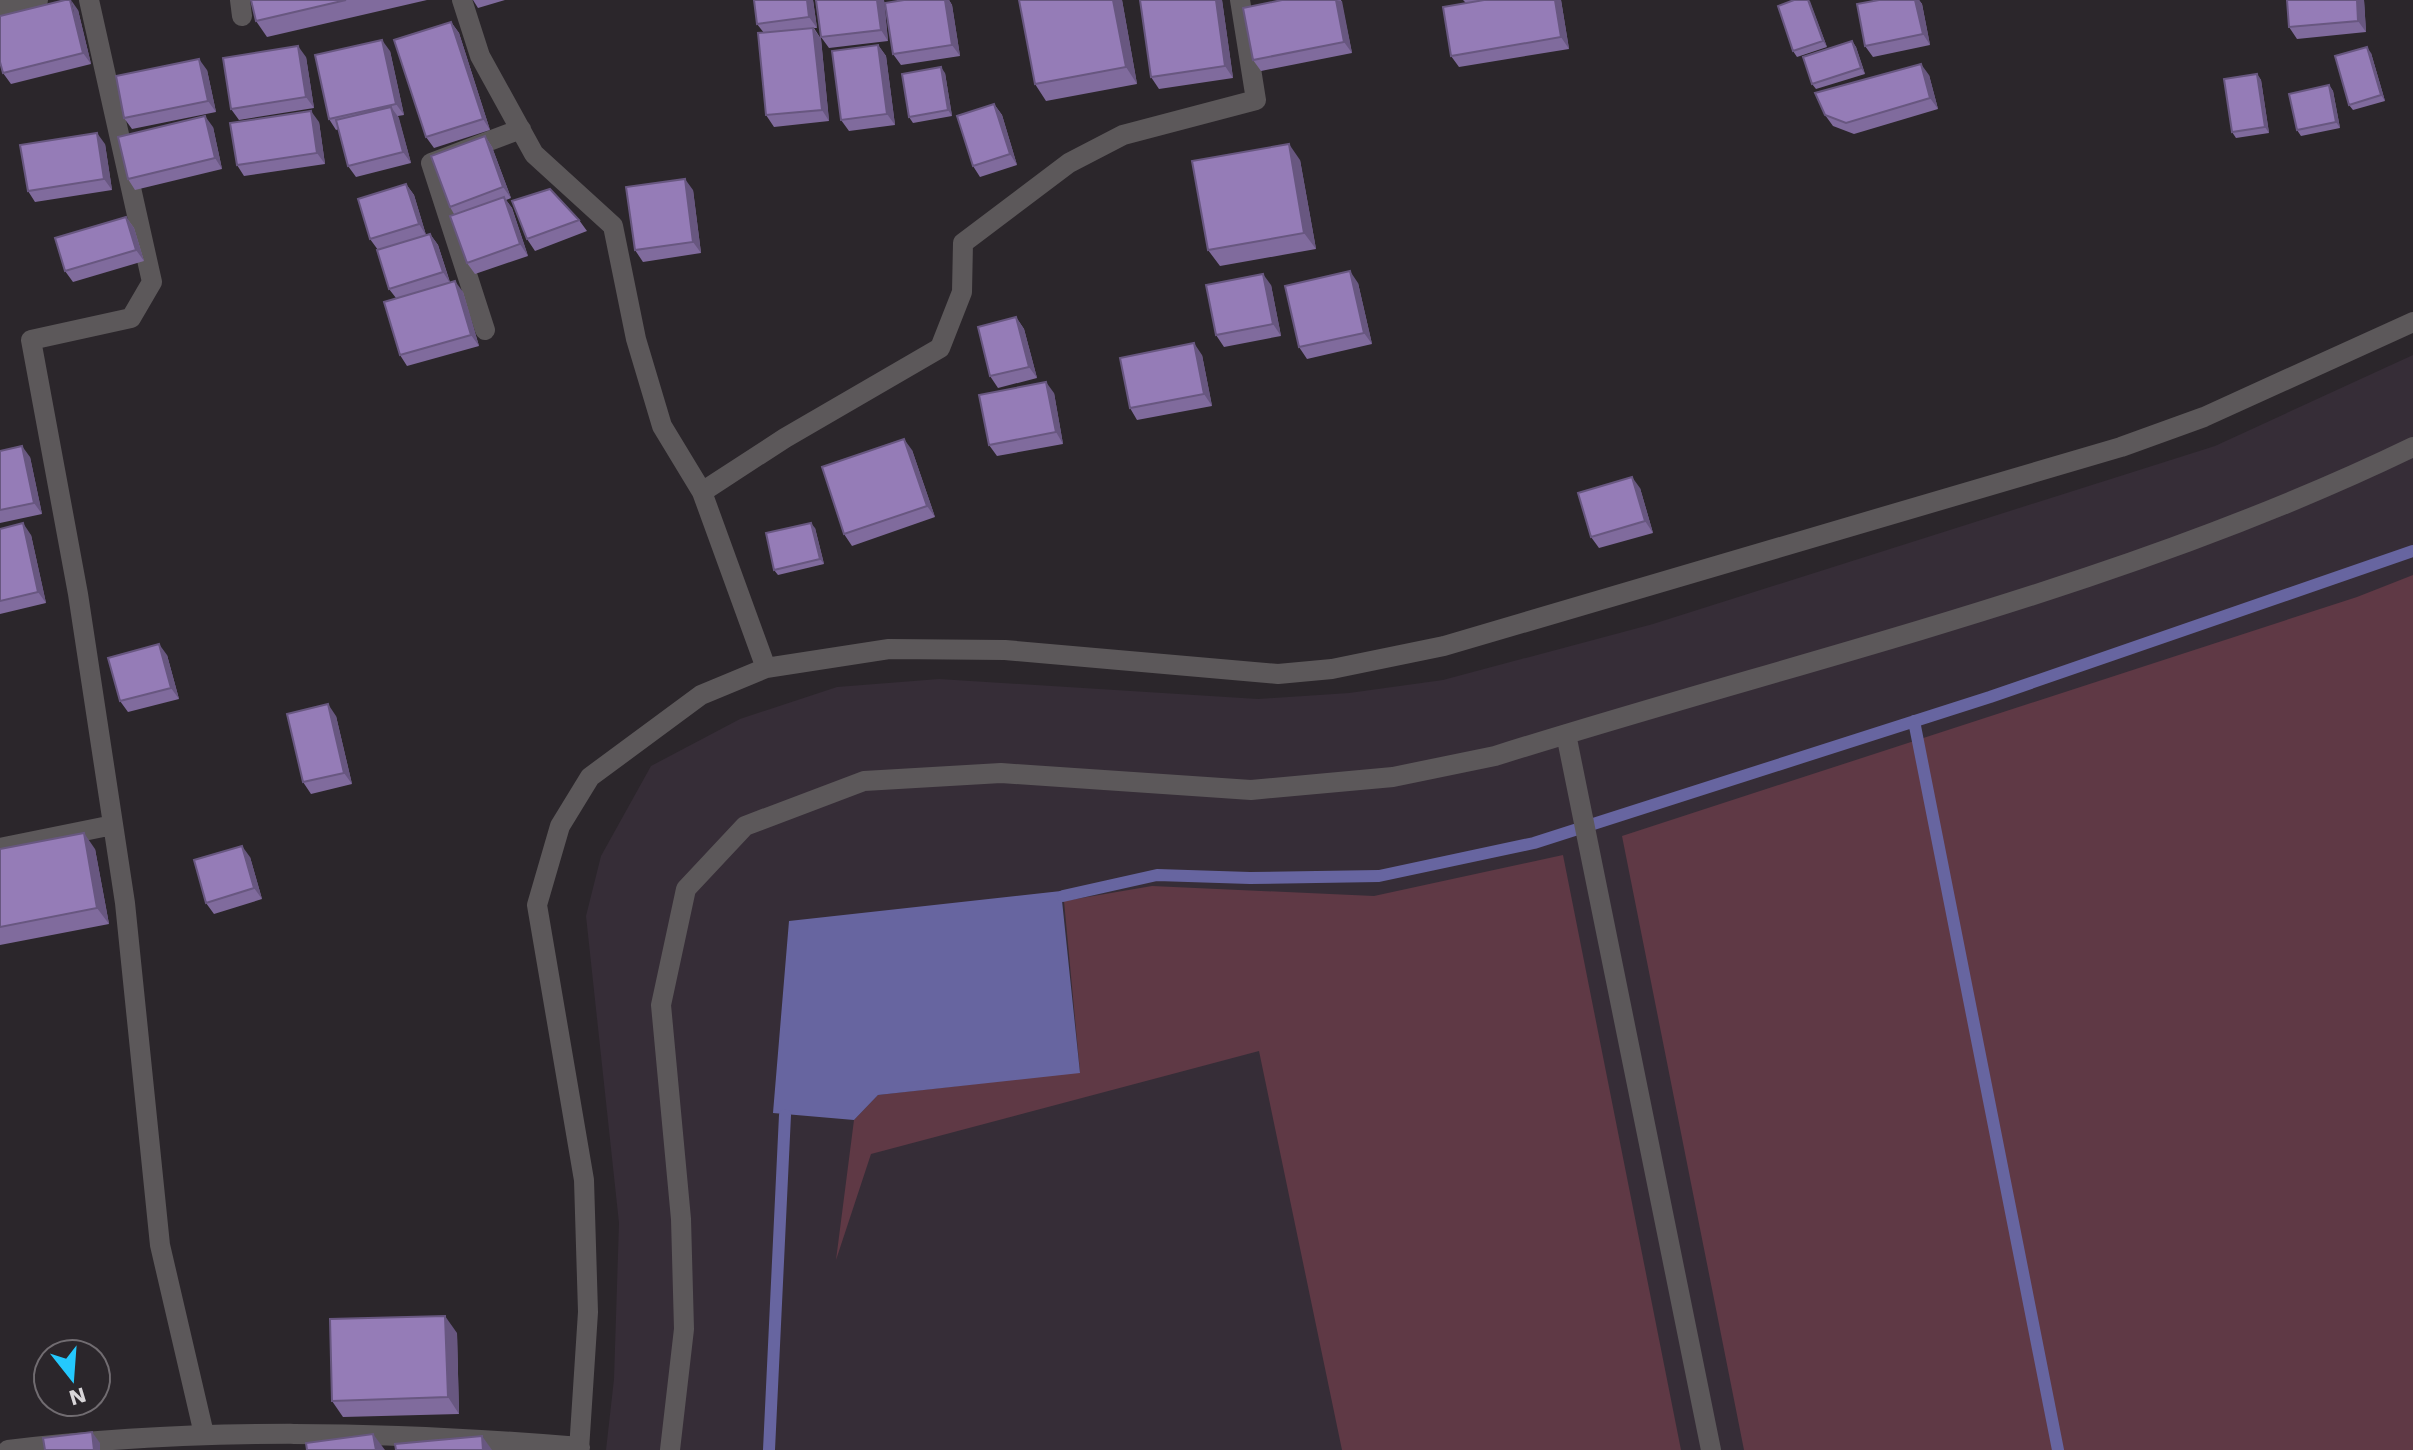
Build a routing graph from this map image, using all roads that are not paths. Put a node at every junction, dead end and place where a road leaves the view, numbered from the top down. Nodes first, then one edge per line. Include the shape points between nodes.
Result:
1 (38, 0) edge
2 (89, 0) edge
3 (462, 0) edge
4 (1240, 0) edge
5 (0, 8) edge
6 (521, 129) junction
7 (2413, 322) edge
8 (485, 330) dead end
9 (2413, 447) edge
10 (702, 492) junction
11 (766, 668) junction
12 (1566, 734) junction
13 (113, 825) junction
14 (0, 848) edge
15 (204, 1434) junction
16 (305, 1442) edge
17 (20, 1449) edge
18 (580, 1449) edge
19 (670, 1450) edge
20 (1711, 1450) edge

1 - 5 street
2 - 13 street via 152,282 131,318 31,340
3 - 6 street via 480,56
4 - 10 street via 1256,100 1123,135 1069,163 963,243 962,292 940,348
6 - 8 street via 431,163
6 - 10 street via 534,154 613,226 636,339 662,426
7 - 11 street via 2204,417 2121,447 1430,649 1278,674 990,650 889,649
9 - 12 street via 2335,485 2152,557
10 - 11 street
11 - 18 street via 701,695 590,777 560,826 537,905 584,1180 588,1312
12 - 19 street via 1495,756 1393,777 1251,790 1001,773 864,781 745,826 686,889 661,1005 681,1219 684,1329
12 - 20 street
13 - 14 street
13 - 15 street via 160,1245
15 - 16 street
15 - 17 street
16 - 18 street via 449,1436

